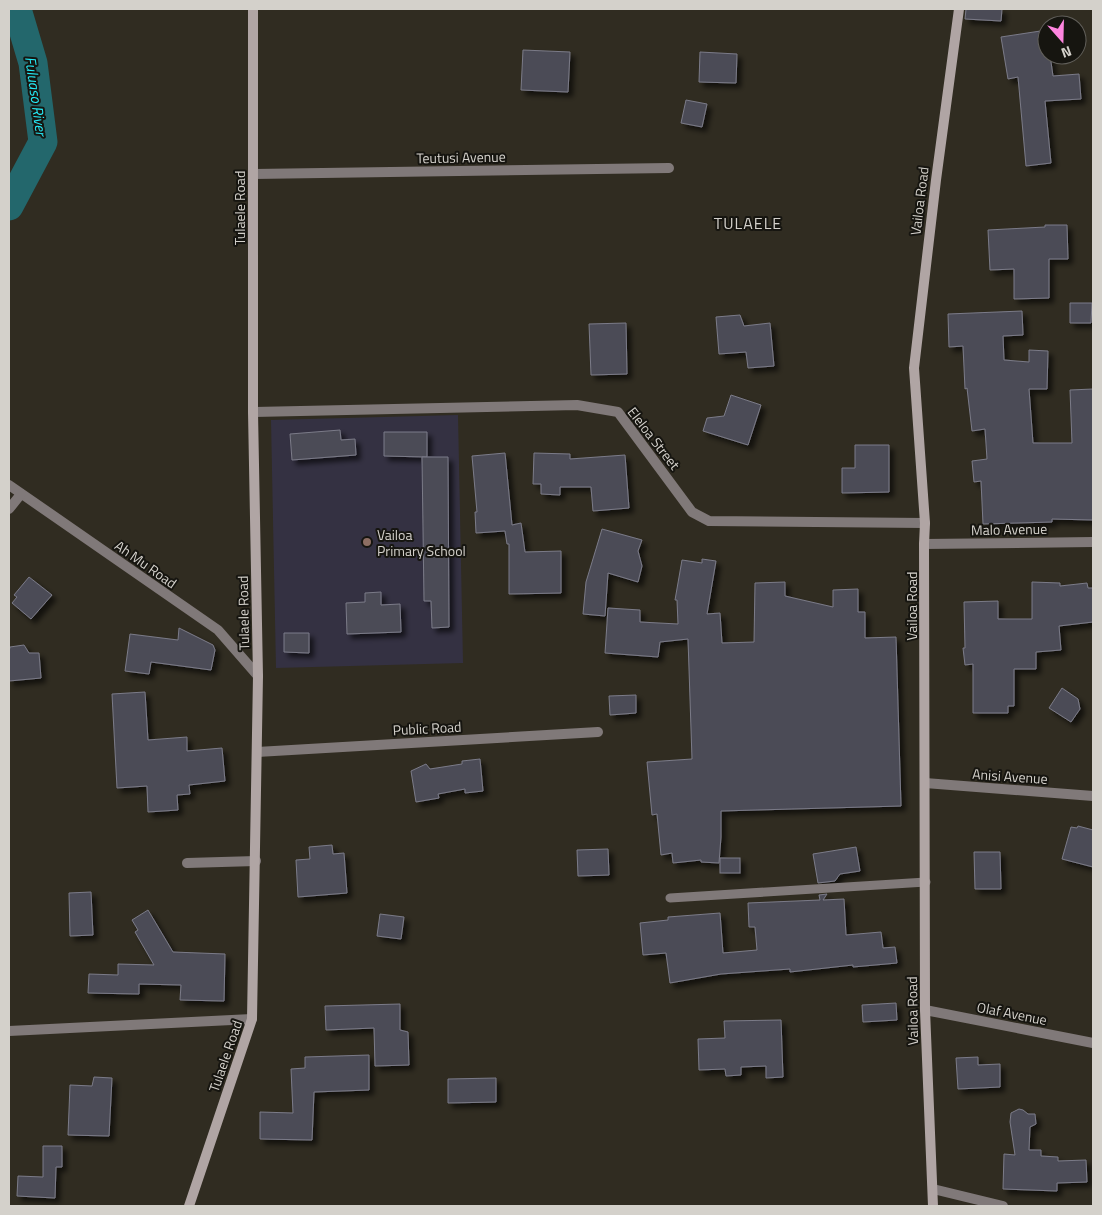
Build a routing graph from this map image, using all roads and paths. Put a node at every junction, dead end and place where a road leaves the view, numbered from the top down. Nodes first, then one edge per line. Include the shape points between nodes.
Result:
1 (253, 9) edge
2 (959, 9) edge
3 (669, 168) dead end
4 (253, 174) junction
5 (253, 412) junction
6 (9, 485) edge
7 (21, 494) junction
8 (9, 509) edge
9 (926, 523) junction
10 (1093, 542) edge
11 (924, 544) junction
12 (258, 676) junction
13 (598, 732) dead end
14 (257, 752) junction
15 (925, 783) junction
16 (1093, 796) edge
17 (256, 861) junction
18 (187, 863) dead end
19 (926, 882) junction
20 (670, 898) dead end
21 (925, 1010) junction
22 (252, 1019) junction
23 (9, 1031) edge
24 (1093, 1042) edge
25 (933, 1189) junction
26 (189, 1206) edge
27 (933, 1206) edge
28 (1003, 1206) edge

1 - 4 street, Tulaele Road
2 - 9 street, Vailoa Road via 914,368
3 - 4 street, Teutusi Avenue
4 - 5 street, Tulaele Road
5 - 9 street, Eleloa Street via 577,404 618,412 692,512 709,521
5 - 12 street, Tulaele Road
6 - 7 street, Ah Mu Road
7 - 8 street
7 - 12 street, Ah Mu Road via 218,630
9 - 11 street, Vailoa Road
10 - 11 street, Malo Avenue
11 - 15 street, Vailoa Road
12 - 14 street, Tulaele Road
13 - 14 street, Public Road
14 - 17 street, Tulaele Road
15 - 16 street, Anisi Avenue
15 - 19 street, Vailoa Road
17 - 18 street
17 - 22 street, Tulaele Road
19 - 20 lane
19 - 21 street, Vailoa Road
21 - 24 street, Olaf Avenue
21 - 25 street, Vailoa Road
22 - 23 street
22 - 26 street, Tulaele Road
25 - 27 street, Vailoa Road
25 - 28 street

